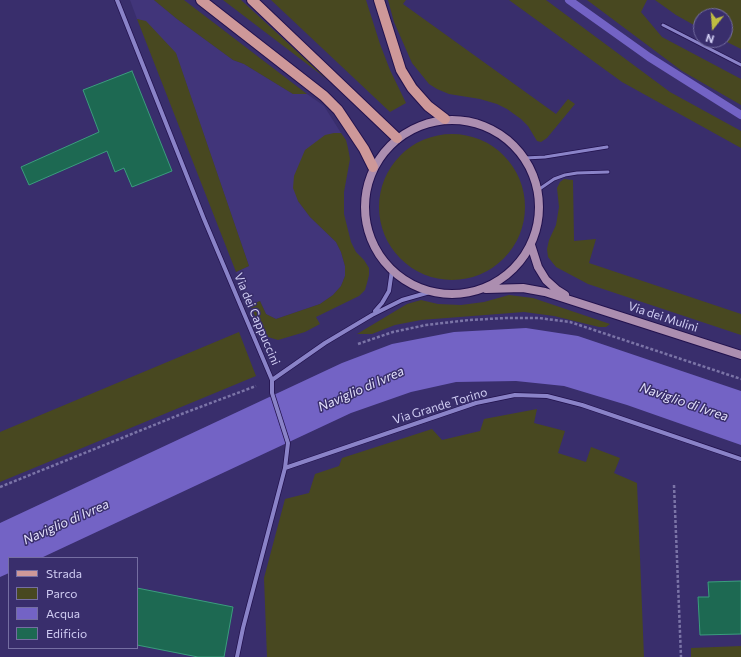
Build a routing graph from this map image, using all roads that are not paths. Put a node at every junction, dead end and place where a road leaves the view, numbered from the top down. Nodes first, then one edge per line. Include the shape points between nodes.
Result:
1 (117, 0) edge
2 (201, 0) edge
3 (252, 0) edge
4 (379, 0) edge
5 (663, 25) dead end
6 (741, 65) edge
7 (445, 119) junction
8 (397, 138) junction
9 (607, 147) dead end
10 (525, 158) junction
11 (373, 168) junction
12 (608, 172) dead end
13 (538, 190) junction
14 (531, 245) junction
15 (392, 270) junction
16 (483, 289) junction
17 (430, 292) junction
18 (577, 301) junction
19 (372, 314) junction
20 (741, 355) edge
21 (272, 380) junction
22 (741, 459) edge
23 (285, 468) junction
24 (237, 657) edge

1 - 21 street, Via dei Cappuccini via 204,219
2 - 11 main road via 324,96 338,110 364,149
3 - 8 main road
4 - 7 main road via 401,70 428,106
5 - 6 lane
7 - 8 street via 428,122
7 - 10 street via 468,120 491,128 510,141
8 - 11 street via 383,151
9 - 10 lane
10 - 13 street
11 - 15 street via 366,189 364,211 368,233 378,253
12 - 13 lane via 565,175
13 - 14 street via 540,209
14 - 16 street via 519,264 502,279
14 - 18 street, Via dei Mulini via 538,267 546,280 557,290
15 - 17 street via 409,283
15 - 19 street via 389,291
16 - 17 street via 466,293
16 - 18 street, Via dei Mulini via 523,288
17 - 19 street via 402,300
18 - 20 street, Via dei Mulini
19 - 21 street
21 - 23 street, Via dei Cappuccini via 272,393 288,443
22 - 23 street, Via Grande Torino via 582,405 547,396 515,395 476,402
23 - 24 street, Via dei Cappuccini

